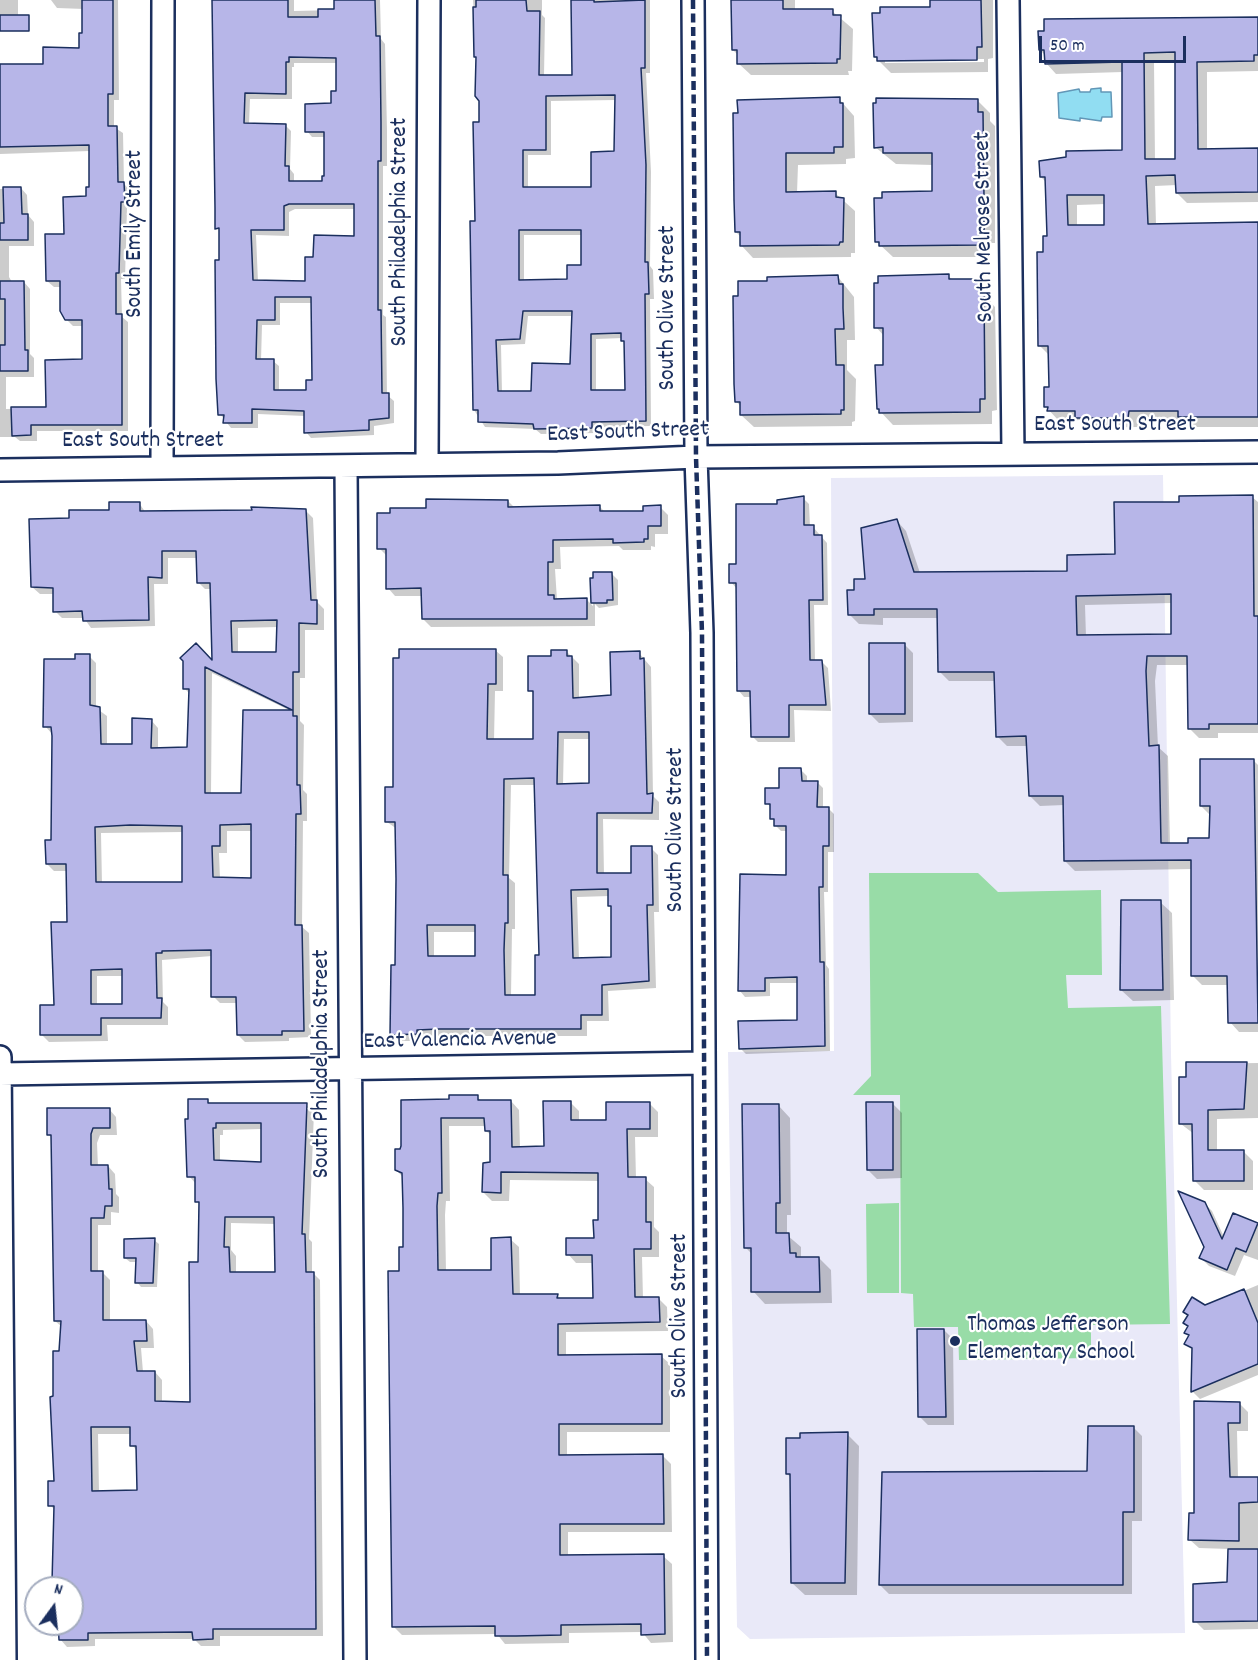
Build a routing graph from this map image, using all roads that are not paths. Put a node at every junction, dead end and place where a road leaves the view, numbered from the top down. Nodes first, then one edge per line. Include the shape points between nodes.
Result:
1 (163, 0) edge
2 (429, 0) edge
3 (693, 0) edge
4 (1008, 0) edge
5 (1258, 452) edge
6 (1013, 453) junction
7 (696, 457) junction
8 (427, 464) junction
9 (346, 467) junction
10 (162, 468) junction
11 (0, 470) edge
12 (0, 1057) edge
13 (705, 1063) junction
14 (349, 1070) junction
15 (0, 1074) edge
16 (5, 1660) edge
17 (355, 1660) edge
18 (707, 1660) edge

1 - 10 street, South Emily Street
2 - 8 street, South Philadelphia Street
3 - 7 street, South Olive Street
4 - 6 street, South Melrose Street
5 - 6 street, East South Street
6 - 7 street, East South Street
7 - 8 street, East South Street
7 - 13 street, South Olive Street via 702,633
8 - 9 street, East South Street
9 - 10 street, East South Street
9 - 14 street, South Philadelphia Street
10 - 11 street, East South Street
12 - 15 street
13 - 14 street, East Valencia Avenue
13 - 18 street, South Olive Street
14 - 15 street, East Valencia Avenue
14 - 17 street, South Philadelphia Street
15 - 16 street

